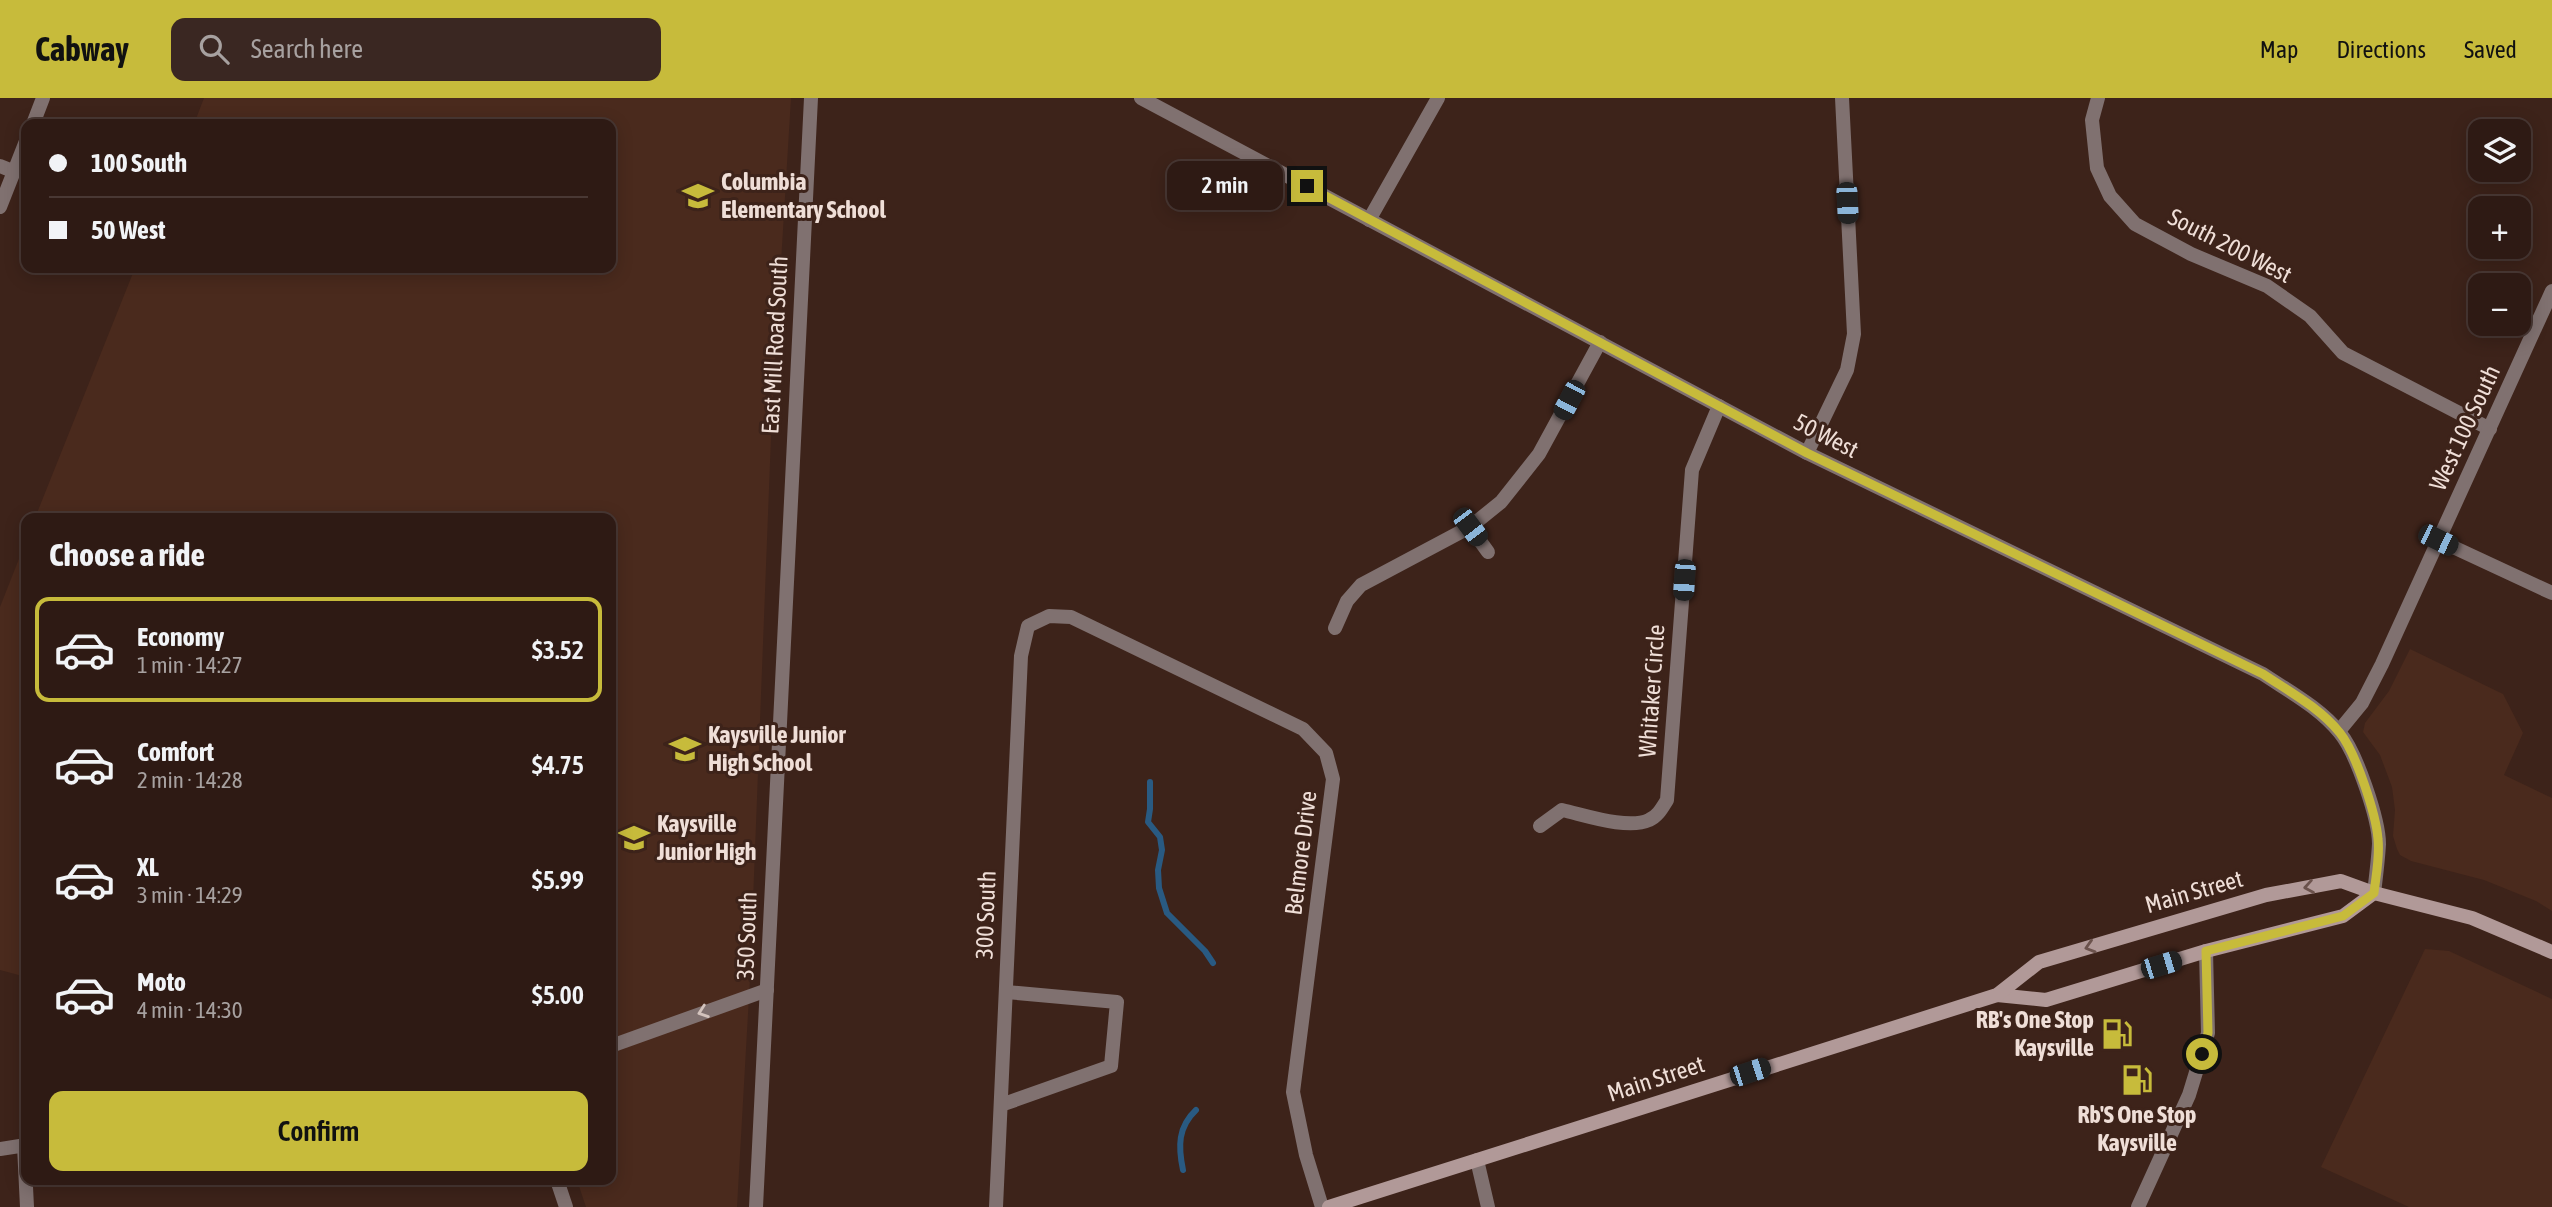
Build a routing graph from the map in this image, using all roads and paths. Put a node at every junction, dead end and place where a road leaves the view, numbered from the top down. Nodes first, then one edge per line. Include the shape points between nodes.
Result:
1 (43, 98) edge
2 (811, 98) edge
3 (1141, 98) edge
4 (1438, 98) edge
5 (1842, 98) edge
6 (2098, 98) edge
7 (1159, 102) edge
8 (35, 119) edge
9 (21, 155) edge
10 (0, 166) edge
11 (15, 172) junction
12 (0, 207) edge
13 (1369, 220) junction
14 (2552, 291) edge
15 (1600, 342) junction
16 (1719, 406) junction
17 (2490, 429) junction
18 (1807, 453) junction
19 (1470, 527) junction
20 (2438, 540) junction
21 (788, 541) joint
22 (1488, 552) dead end
23 (2552, 593) edge
24 (1028, 626) joint
25 (1335, 628) dead end
26 (2339, 732) junction
27 (1540, 826) dead end
28 (2374, 893) junction
29 (2206, 951) junction
30 (2552, 952) edge
31 (767, 990) junction
32 (1006, 992) junction
33 (1997, 995) junction
34 (616, 1044) edge
35 (1001, 1105) junction
36 (21, 1146) edge
37 (0, 1149) edge
38 (1477, 1160) junction
39 (26, 1185) edge
40 (559, 1185) edge
41 (27, 1207) edge
42 (566, 1207) edge
43 (756, 1207) edge
44 (996, 1207) edge
45 (1322, 1207) edge
46 (1329, 1207) edge
47 (1488, 1207) edge
48 (2138, 1207) edge

1 - 8 street
2 - 21 street, East Mill Road South
3 - 7 street, 50 West
4 - 13 street
5 - 18 street via 1854,334 1847,370
6 - 17 street, South 200 West via 2092,120 2097,167 2110,196 2135,224 2267,286 2310,316 2343,353
7 - 13 street, 50 West
9 - 11 street
10 - 11 street
11 - 12 street
13 - 15 street, 50 West
14 - 17 street, West 100 South
15 - 16 street, 50 West
15 - 19 street via 1539,454 1501,502
16 - 18 street, 50 West
16 - 27 street, Whitaker Circle via 1692,470 1667,800 1650,820 1635,824 1562,810
17 - 20 street, West 100 South
18 - 26 street, 50 West via 2263,674 2310,704
19 - 22 street
19 - 25 street via 1361,585 1347,601
20 - 23 street
20 - 26 street, West 100 South via 2377,674
21 - 31 street, 350 South
24 - 32 street, 300 South via 1021,656
24 - 45 street, Belmore Drive via 1049,616 1071,617 1303,729 1326,753 1333,779 1293,1092
26 - 28 street, 50 West via 2349,746 2377,827
28 - 29 main road, Main Street via 2343,916
28 - 30 main road, Main Street via 2472,918
28 -> 33 main road, Main Street via 2341,881 2266,895 2039,962
29 - 33 main road, Main Street via 2046,999
29 - 48 street via 2208,1033 2189,1095
31 -> 34 street
31 - 43 street, 350 South
32 - 35 street, 300 South
32 - 35 street via 1117,1002 1111,1066
33 - 38 main road, Main Street
35 - 44 street, 300 South
36 - 37 street
38 - 46 main road, Main Street
38 - 47 street
39 - 41 street
40 - 42 street

